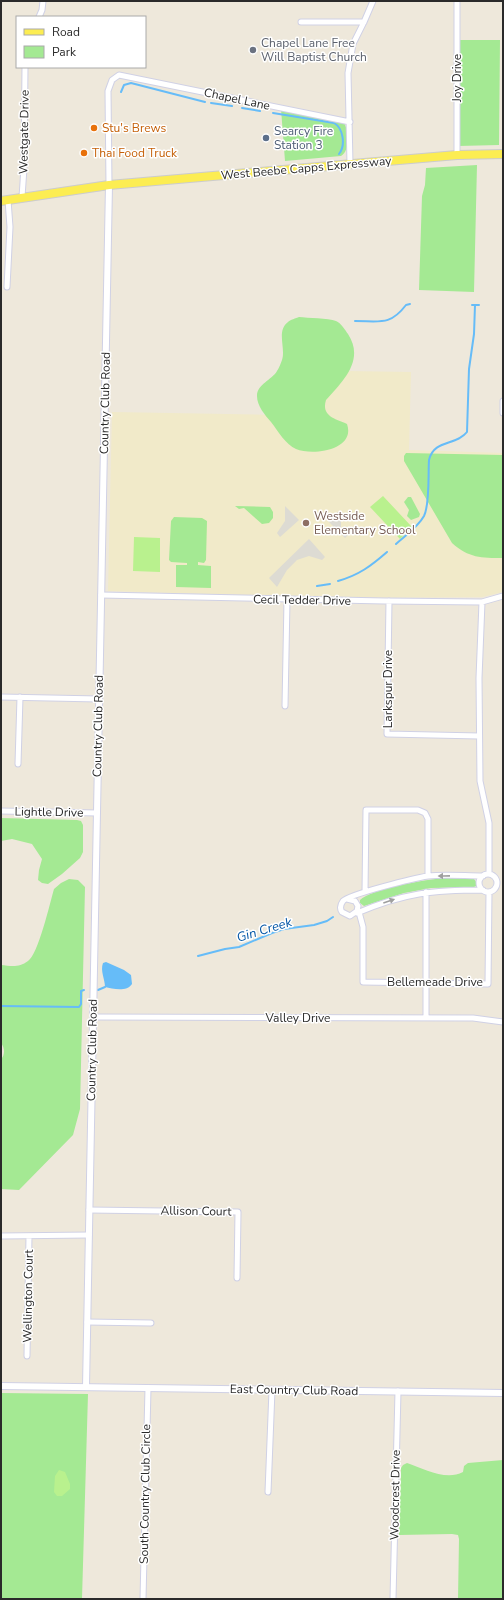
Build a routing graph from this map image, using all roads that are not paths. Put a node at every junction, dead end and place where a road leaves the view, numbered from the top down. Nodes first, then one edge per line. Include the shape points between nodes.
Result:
1 (43, 1) edge
2 (373, 1) edge
3 (457, 1) edge
4 (39, 16) edge
5 (300, 22) dead end
6 (364, 22) junction
7 (25, 68) edge
8 (124, 75) joint
9 (350, 122) junction
10 (503, 154) edge
11 (457, 156) junction
12 (350, 164) junction
13 (109, 185) junction
14 (22, 197) junction
15 (4, 200) edge
16 (7, 287) dead end
17 (503, 401) edge
18 (503, 412) edge
19 (101, 595) junction
20 (503, 596) edge
21 (287, 600) junction
22 (389, 601) junction
23 (482, 602) junction
24 (1, 697) edge
25 (20, 697) junction
26 (99, 700) junction
27 (285, 706) dead end
28 (479, 736) junction
29 (18, 764) dead end
30 (1, 811) edge
31 (97, 813) junction
32 (486, 875) junction
33 (428, 876) junction
34 (486, 891) junction
35 (365, 892) junction
36 (426, 892) junction
37 (347, 899) junction
38 (359, 912) junction
39 (353, 915) junction
40 (426, 983) junction
41 (93, 1017) junction
42 (426, 1018) junction
43 (503, 1022) edge
44 (89, 1210) junction
45 (88, 1235) junction
46 (1, 1236) edge
47 (29, 1236) junction
48 (237, 1278) dead end
49 (87, 1322) junction
50 (151, 1323) dead end
51 (27, 1356) dead end
52 (1, 1386) edge
53 (86, 1388) junction
54 (148, 1388) junction
55 (272, 1390) junction
56 (398, 1391) junction
57 (503, 1393) edge
58 (268, 1492) dead end
59 (143, 1599) edge
60 (393, 1599) edge

1 - 4 street
2 - 6 street
3 - 11 street, Joy Drive
5 - 6 street
6 - 9 street via 353,44 348,73
7 - 14 street, Westgate Drive
8 - 9 street, Chapel Lane
8 - 13 street, Country Club Road via 114,78 108,91
9 - 12 street
10 - 11 main road, West Beebe Capps Expressway
11 - 12 main road, West Beebe Capps Expressway
12 - 13 main road, West Beebe Capps Expressway
13 - 14 main road, West Beebe Capps Expressway
13 - 19 street, Country Club Road
14 - 15 main road, West Beebe Capps Expressway
15 - 16 street via 10,227
17 - 18 street
19 - 21 street, Cecil Tedder Drive
19 - 26 street, Country Club Road
20 - 23 street, Cecil Tedder Drive
21 - 22 street, Cecil Tedder Drive
21 - 27 street
22 - 23 street, Cecil Tedder Drive
22 - 28 street, Larkspur Drive via 387,734
23 - 28 street
24 - 25 street
25 - 26 street
25 - 29 street
26 - 31 street, Country Club Road
28 - 32 street via 480,784 489,823
30 - 31 street, Lightle Drive
31 - 41 street, Country Club Road
32 -> 33 street
32 - 34 street via 480,883
32 - 34 street via 494,877 497,882 496,888
33 - 35 street
33 - 35 street via 428,819 425,813 418,810 366,810
34 - 36 street
34 - 40 street, Bellemeade Drive via 488,984
35 - 37 street
38 -> 36 street via 396,898
36 - 40 street
37 - 39 street via 357,903 357,911
37 - 39 street via 341,904 341,910 347,916
38 - 39 street
38 - 40 street, Bellemeade Drive via 363,927 363,982
40 - 42 street
41 - 42 street, Valley Drive
41 - 44 street, Country Club Road
42 - 43 street, Valley Drive via 473,1018
44 - 45 street, Country Club Road
44 - 48 street, Allison Court via 238,1212
45 - 47 street
45 - 49 street, Country Club Road
46 - 47 street
47 - 51 street, Wellington Court
49 - 50 street
49 - 53 street, Country Club Road
52 - 53 street, East Country Club Road
53 - 54 street, East Country Club Road
54 - 55 street, East Country Club Road
54 - 59 street, South Country Club Circle
55 - 56 street, East Country Club Road
55 - 58 street
56 - 57 street, East Country Club Road
56 - 60 street, Woodcrest Drive

